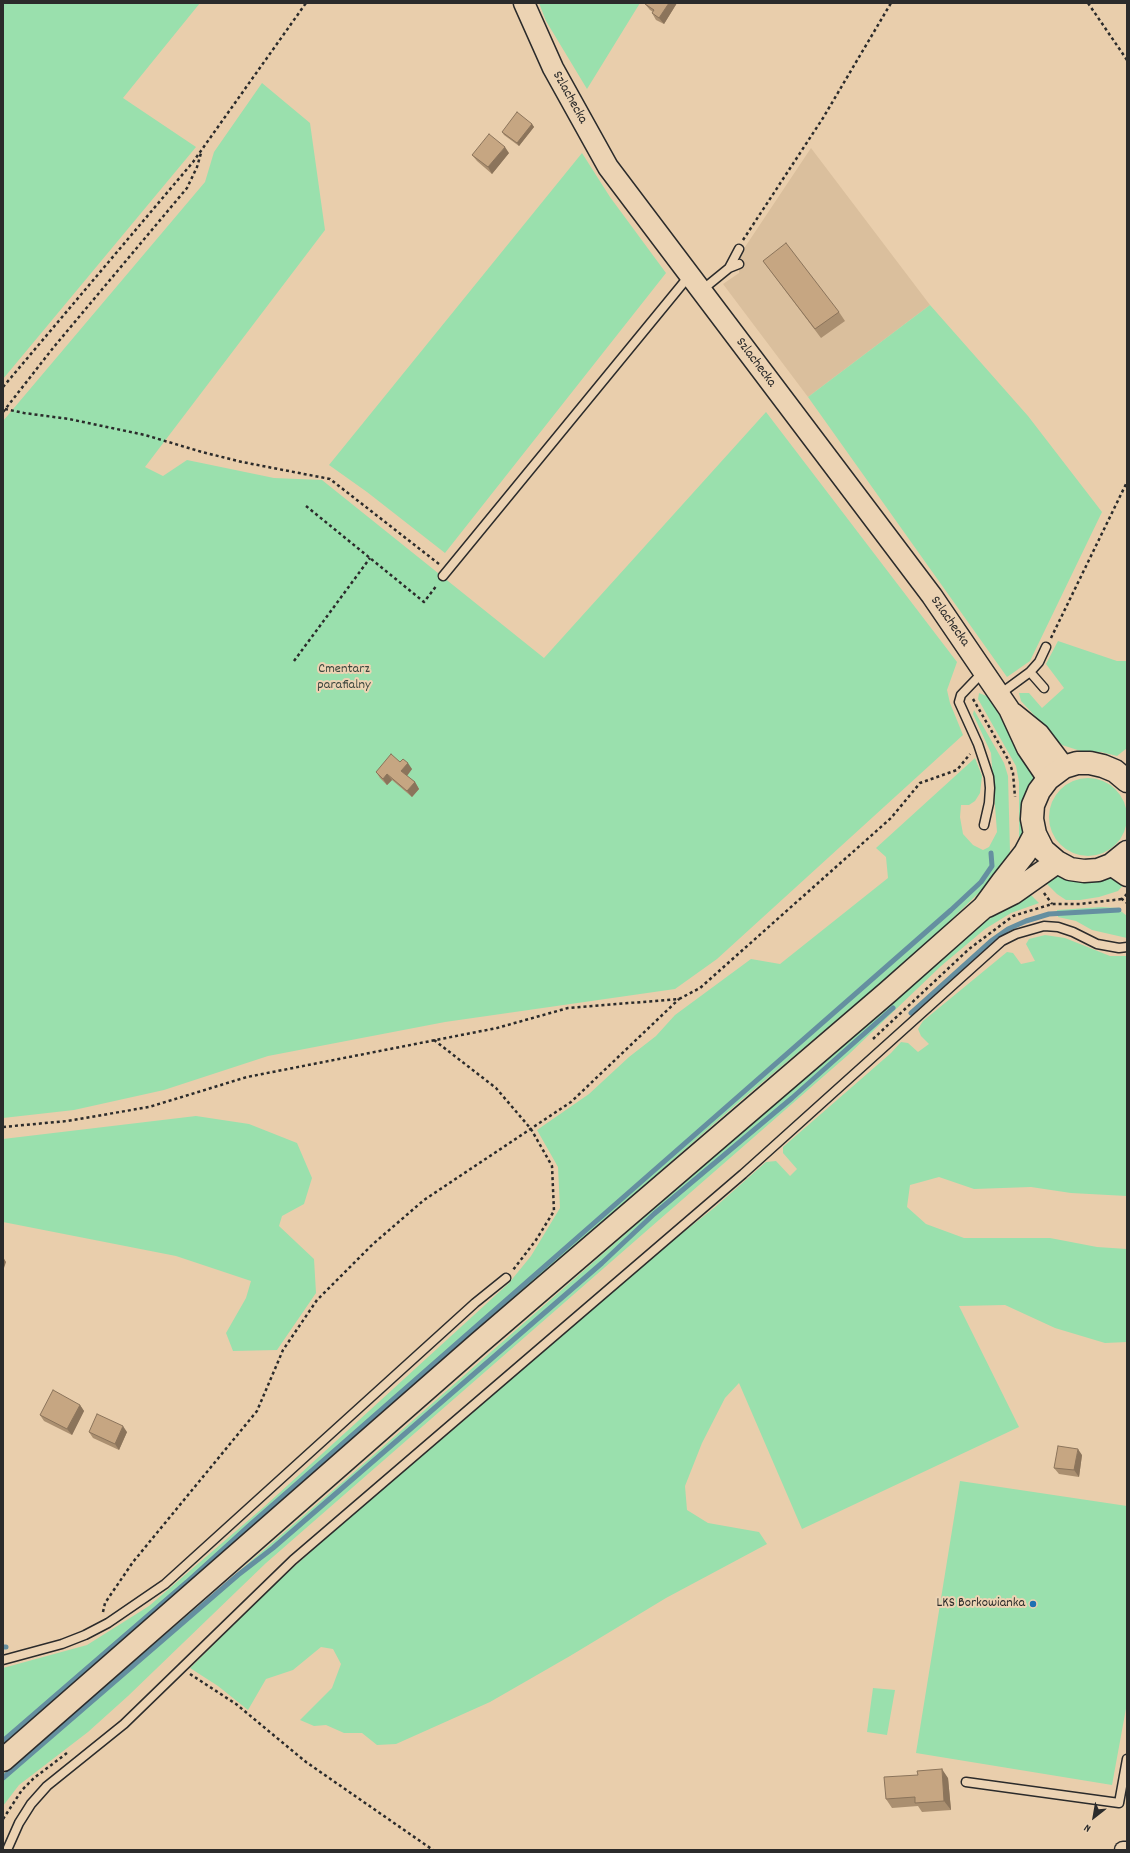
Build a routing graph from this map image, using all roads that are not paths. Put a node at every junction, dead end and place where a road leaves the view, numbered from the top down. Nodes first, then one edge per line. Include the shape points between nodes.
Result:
1 (524, 3) edge
2 (739, 249) road end
3 (739, 264) dead end
4 (729, 268) junction
5 (695, 283) junction
6 (446, 574) road end
7 (1046, 647) road end
8 (984, 672) junction
9 (1030, 672) junction
10 (1044, 688) dead end
11 (1004, 702) junction
12 (1123, 772) edge
13 (1056, 773) junction
14 (984, 825) dead end
15 (1035, 834) junction
16 (1057, 862) junction
17 (1122, 865) edge
18 (984, 908) junction
19 (1127, 947) edge
20 (506, 1278) road end
21 (3, 1660) edge
22 (1127, 1759) edge
23 (3, 1760) edge
24 (966, 1782) dead end
25 (7, 1850) edge
26 (1123, 1850) edge
27 (1127, 1850) edge

1 - 5 street, Szlachecka via 553,68 608,167
2 - 4 lane
3 - 4 lane
4 - 5 lane
5 - 6 lane
5 - 8 street, Szlachecka via 932,596
7 - 9 lane via 1039,662
8 - 11 street, Szlachecka
8 - 14 lane via 961,695 959,702 978,744 989,777 990,788
9 - 10 lane
9 - 11 lane
11 - 13 street, Szlachecka via 1039,734
12 - 13 main road via 1090,763 1077,764
13 - 15 main road via 1039,791 1034,804 1032,819
15 - 16 main road via 1043,850
15 - 18 main road via 1025,853
16 - 17 main road via 1070,869 1084,871
16 - 18 main road
18 - 23 main road via 474,1348
19 - 25 lane via 1097,944 1073,932 1044,926 1002,941 748,1170 293,1560 124,1724 47,1786 19,1823
20 - 21 lane via 475,1303 165,1584 99,1628 62,1644
22 - 24 lane via 1119,1803
26 - 27 street

